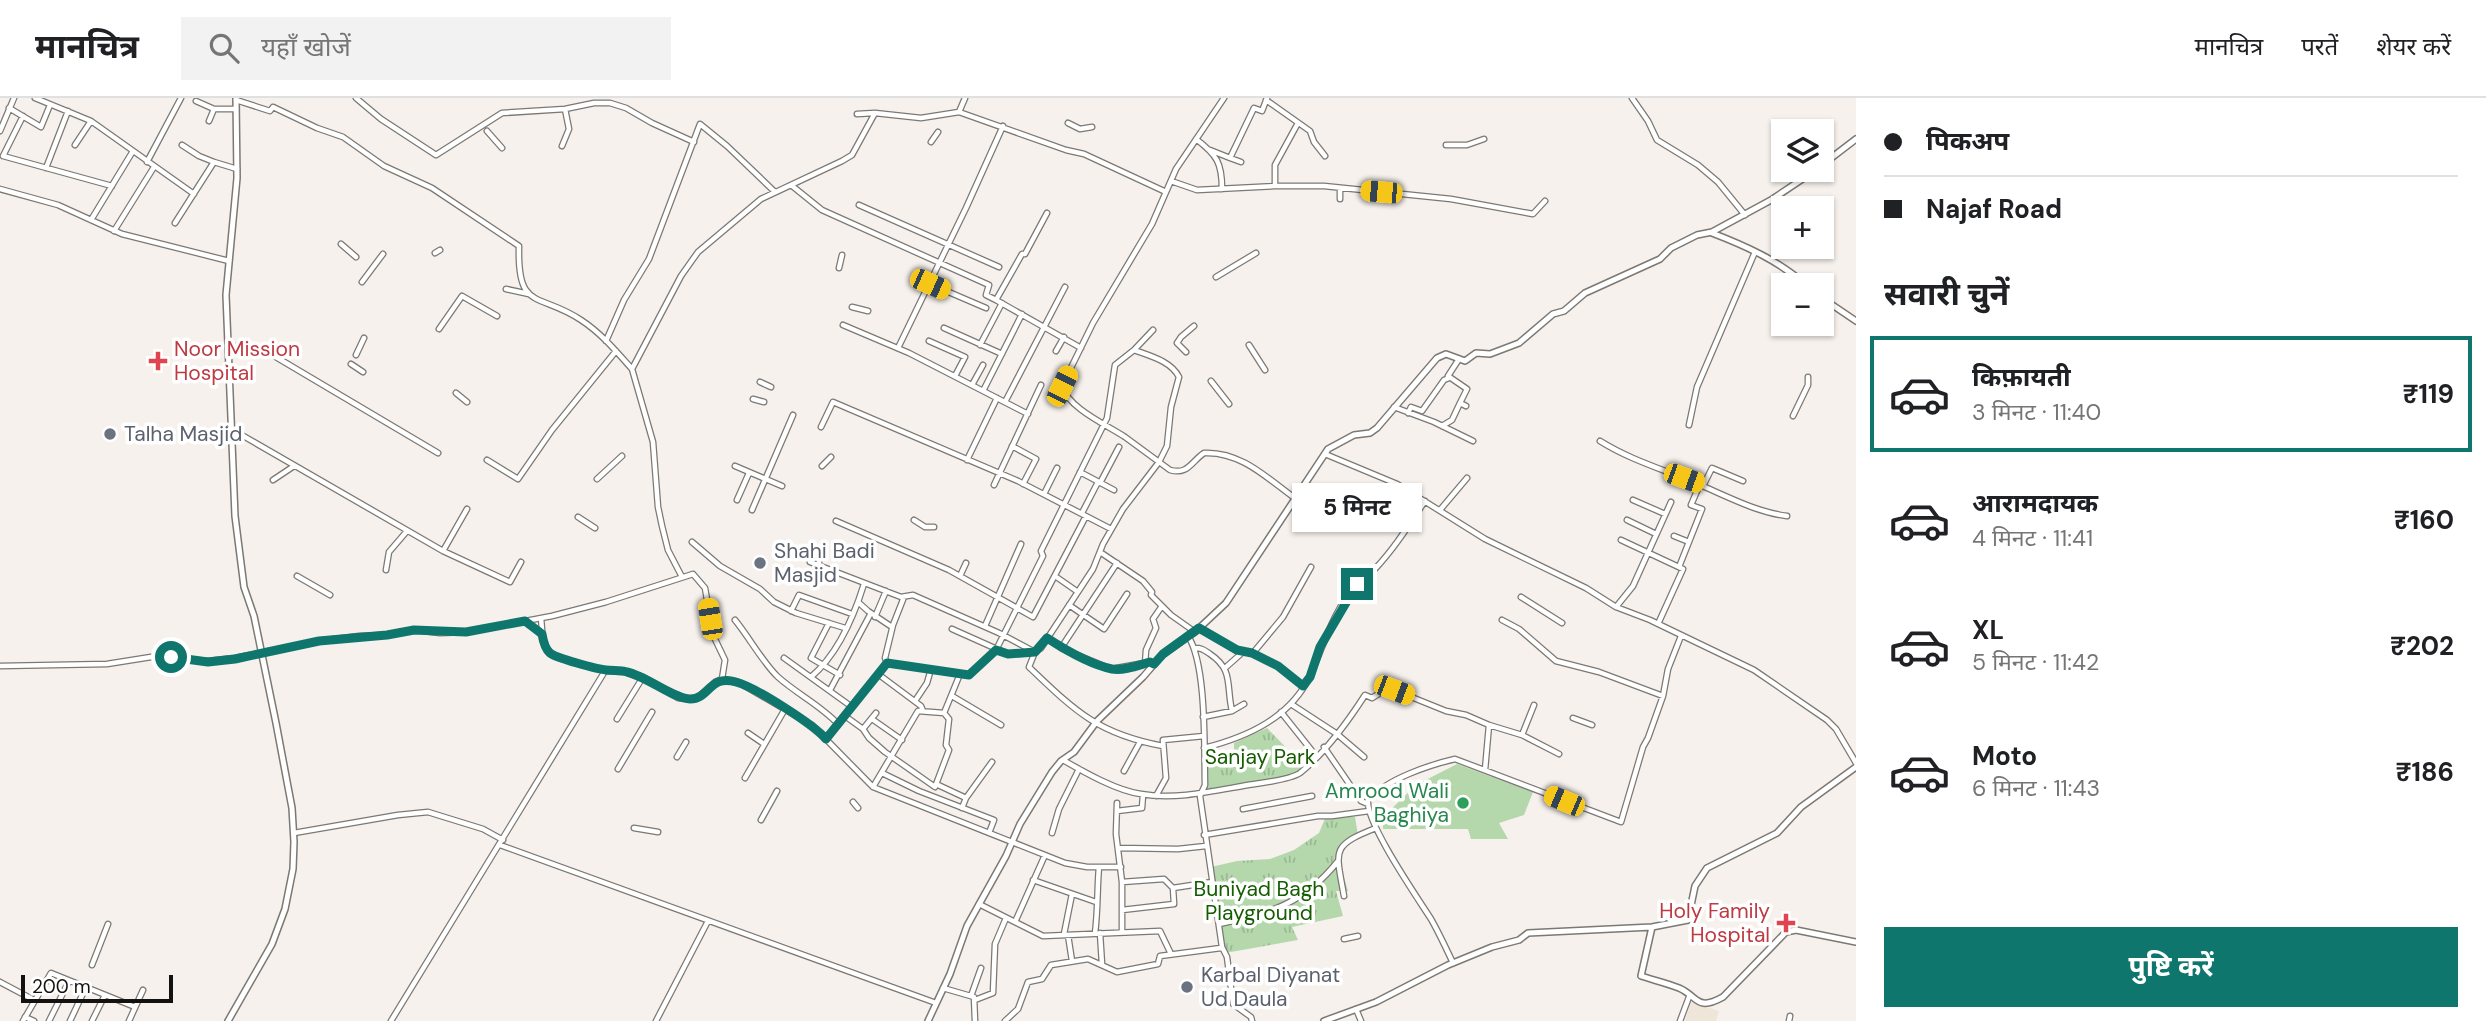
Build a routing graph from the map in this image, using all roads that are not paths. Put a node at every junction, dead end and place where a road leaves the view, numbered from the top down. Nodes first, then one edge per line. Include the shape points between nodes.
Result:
1 (14, 98) edge
2 (35, 98) edge
3 (181, 98) edge
4 (356, 98) edge
5 (965, 98) edge
6 (1224, 98) edge
7 (1632, 98) edge
8 (236, 99) edge
9 (1267, 99) edge
10 (44, 100) edge
11 (196, 101) dead end
12 (50, 105) junction
13 (9, 108) junction
14 (214, 109) junction
15 (236, 109) junction
16 (565, 109) junction
17 (68, 111) junction
18 (959, 112) junction
19 (876, 113) junction
20 (857, 114) dead end
21 (23, 116) junction
22 (91, 121) junction
23 (209, 121) dead end
24 (1068, 123) dead end
25 (1298, 123) junction
26 (1003, 126) junction
27 (1092, 127) dead end
28 (0, 131) edge
29 (487, 131) dead end
30 (938, 132) dead end
31 (1196, 139) junction
32 (1484, 139) dead end
33 (1856, 139) edge
34 (694, 142) junction
35 (931, 142) dead end
36 (75, 145) dead end
37 (182, 145) dead end
38 (1446, 145) dead end
39 (562, 146) dead end
40 (502, 148) dead end
41 (1209, 149) junction
42 (133, 152) junction
43 (1325, 156) dead end
44 (1834, 156) edge
45 (1230, 158) junction
46 (147, 162) junction
47 (214, 162) junction
48 (1241, 162) dead end
49 (46, 167) junction
50 (153, 167) junction
51 (236, 169) junction
52 (1171, 181) junction
53 (1798, 182) edge
54 (791, 185) junction
55 (112, 186) junction
56 (1275, 186) junction
57 (1340, 188) junction
58 (1222, 189) junction
59 (0, 190) edge
60 (775, 192) junction
61 (1166, 192) junction
62 (194, 194) junction
63 (1340, 199) dead end
64 (1545, 201) dead end
65 (859, 205) dead end
66 (1047, 213) dead end
67 (1745, 215) junction
68 (91, 220) junction
69 (174, 222) dead end
70 (114, 231) junction
71 (1712, 232) junction
72 (341, 244) dead end
73 (948, 245) junction
74 (1755, 252) junction
75 (1256, 253) dead end
76 (383, 254) dead end
77 (842, 255) dead end
78 (356, 257) dead end
79 (229, 261) junction
80 (939, 264) junction
81 (999, 267) dead end
82 (839, 268) dead end
83 (1792, 273) edge
84 (1216, 277) dead end
85 (362, 282) dead end
86 (930, 284) junction
87 (1065, 287) dead end
88 (506, 289) dead end
89 (529, 294) junction
90 (999, 302) junction
91 (1834, 306) edge
92 (852, 307) dead end
93 (986, 308) dead end
94 (868, 311) dead end
95 (1022, 314) junction
96 (497, 316) dead end
97 (1856, 321) edge
98 (843, 325) dead end
99 (1044, 326) junction
100 (1194, 326) dead end
101 (944, 328) dead end
102 (439, 329) dead end
103 (1153, 330) dead end
104 (1064, 337) junction
105 (364, 338) dead end
106 (606, 341) junction
107 (929, 341) dead end
108 (981, 345) junction
109 (1249, 345) dead end
110 (229, 346) junction
111 (898, 348) junction
112 (1081, 348) junction
113 (1134, 350) junction
114 (616, 351) junction
115 (1056, 351) dead end
116 (1186, 352) dead end
117 (356, 355) dead end
118 (1002, 355) junction
119 (1459, 359) junction
120 (351, 364) dead end
121 (983, 365) dead end
122 (632, 369) junction
123 (1265, 370) dead end
124 (363, 372) dead end
125 (955, 376) junction
126 (1808, 377) dead end
127 (1449, 378) junction
128 (1211, 381) dead end
129 (760, 382) dead end
130 (972, 385) junction
131 (1041, 385) dead end
132 (771, 387) dead end
133 (983, 391) junction
134 (456, 393) dead end
135 (997, 398) junction
136 (753, 399) dead end
137 (467, 402) dead end
138 (764, 402) dead end
139 (1005, 402) junction
140 (1460, 402) junction
141 (1229, 404) dead end
142 (1466, 406) dead end
143 (1393, 407) junction
144 (1408, 413) junction
145 (1028, 414) junction
146 (793, 415) dead end
147 (1793, 416) dead end
148 (1103, 424) junction
149 (1689, 425) dead end
150 (1442, 426) junction
151 (821, 427) dead end
152 (233, 430) junction
153 (1600, 441) dead end
154 (1473, 442) dead end
155 (1012, 446) junction
156 (1119, 447) dead end
157 (438, 453) dead end
158 (1325, 454) junction
159 (622, 456) dead end
160 (831, 457) dead end
161 (487, 460) dead end
162 (967, 460) junction
163 (1159, 462) junction
164 (294, 466) junction
165 (735, 466) dead end
166 (822, 466) dead end
167 (1057, 468) dead end
168 (750, 472) junction
169 (1080, 472) junction
170 (999, 474) junction
171 (1467, 478) dead end
172 (597, 479) dead end
173 (273, 480) dead end
174 (765, 480) junction
175 (1743, 481) dead end
176 (1099, 482) junction
177 (1023, 484) junction
178 (994, 485) dead end
179 (1701, 485) junction
180 (782, 486) dead end
181 (1114, 490) dead end
182 (1044, 494) junction
183 (1296, 499) junction
184 (737, 500) dead end
185 (1633, 500) dead end
186 (1425, 501) junction
187 (1671, 502) dead end
188 (1064, 504) junction
189 (467, 509) dead end
190 (752, 510) dead end
191 (1440, 510) junction
192 (1665, 514) junction
193 (1084, 515) junction
194 (1787, 516) dead end
195 (578, 517) dead end
196 (914, 520) dead end
197 (1627, 520) dead end
198 (836, 521) dead end
199 (934, 527) dead end
200 (595, 528) dead end
201 (1111, 529) junction
202 (407, 531) junction
203 (1656, 534) junction
204 (1674, 536) dead end
205 (1621, 540) dead end
206 (692, 542) dead end
207 (1689, 542) junction
208 (1021, 544) dead end
209 (443, 551) junction
210 (822, 551) dead end
211 (1100, 552) junction
212 (1648, 552) junction
213 (522, 562) dead end
214 (810, 562) dead end
215 (966, 563) dead end
216 (1117, 563) junction
217 (819, 566) junction
218 (1311, 567) dead end
219 (1679, 567) junction
220 (386, 570) dead end
221 (297, 576) dead end
222 (960, 576) junction
223 (1055, 576) junction
224 (682, 577) junction
225 (864, 584) junction
226 (886, 591) junction
227 (1078, 592) junction
228 (330, 594) dead end
229 (1127, 594) dead end
230 (904, 597) junction
231 (998, 597) junction
232 (1521, 597) dead end
233 (858, 602) junction
234 (1069, 605) junction
235 (1162, 606) junction
236 (1616, 607) junction
237 (1018, 608) junction
238 (791, 611) junction
239 (852, 614) junction
240 (873, 615) junction
241 (1083, 615) junction
242 (541, 618) junction
243 (735, 620) dead end
244 (1502, 620) dead end
245 (525, 621) junction
246 (829, 623) junction
247 (1562, 623) dead end
248 (1658, 624) junction
249 (985, 626) junction
250 (845, 628) junction
251 (892, 628) junction
252 (952, 629) dead end
253 (1197, 630) junction
254 (542, 634) junction
255 (1005, 636) junction
256 (1188, 636) junction
257 (1681, 636) junction
258 (1047, 638) junction
259 (1061, 648) junction
260 (1195, 648) junction
261 (996, 650) junction
262 (262, 652) junction
263 (1035, 652) junction
264 (1243, 652) junction
265 (1252, 653) junction
266 (784, 658) dead end
267 (887, 663) junction
268 (1145, 664) junction
269 (1154, 664) junction
270 (824, 665) junction
271 (0, 666) edge
272 (1225, 668) junction
273 (931, 669) junction
274 (605, 670) junction
275 (878, 674) junction
276 (960, 674) junction
277 (839, 675) junction
278 (643, 677) junction
279 (811, 677) junction
280 (722, 679) junction
281 (1303, 686) junction
282 (830, 690) junction
283 (952, 696) junction
284 (1663, 696) junction
285 (690, 699) junction
286 (915, 701) junction
287 (1244, 704) dead end
288 (1291, 704) junction
289 (697, 705) dead end
290 (1534, 705) dead end
291 (852, 707) junction
292 (785, 709) junction
293 (923, 711) junction
294 (1232, 711) junction
295 (652, 712) dead end
296 (1281, 712) junction
297 (876, 713) dead end
298 (944, 713) junction
299 (845, 716) junction
300 (1203, 717) junction
301 (1573, 718) dead end
302 (617, 719) dead end
303 (872, 719) junction
304 (1096, 723) junction
305 (838, 724) junction
306 (1001, 725) dead end
307 (1489, 725) junction
308 (1592, 725) dead end
309 (863, 729) junction
310 (748, 733) dead end
311 (1337, 734) junction
312 (1522, 735) junction
313 (1203, 736) junction
314 (826, 739) junction
315 (902, 740) junction
316 (1140, 742) junction
317 (686, 743) dead end
318 (764, 744) junction
319 (1163, 746) junction
320 (1324, 747) junction
321 (1204, 748) junction
322 (1559, 754) dead end
323 (1316, 756) junction
324 (677, 757) dead end
325 (1364, 757) dead end
326 (892, 758) junction
327 (1063, 760) junction
328 (992, 762) dead end
329 (1856, 765) edge
330 (618, 769) dead end
331 (1079, 769) junction
332 (1485, 770) junction
333 (1124, 771) dead end
334 (882, 773) junction
335 (745, 778) dead end
336 (936, 784) junction
337 (873, 787) junction
338 (777, 791) dead end
339 (1201, 793) junction
340 (1143, 794) junction
341 (1156, 796) junction
342 (1312, 796) dead end
343 (966, 798) junction
344 (853, 802) dead end
345 (1117, 803) dead end
346 (858, 808) dead end
347 (962, 808) junction
348 (1368, 808) junction
349 (1243, 809) dead end
350 (1117, 811) junction
351 (761, 820) dead end
352 (634, 828) dead end
353 (1376, 828) junction
354 (658, 832) dead end
355 (294, 833) junction
356 (989, 833) junction
357 (1052, 833) dead end
358 (1204, 835) junction
359 (1012, 841) junction
360 (501, 843) junction
361 (1206, 846) junction
362 (1119, 848) junction
363 (1045, 855) junction
364 (1338, 861) junction
365 (1099, 867) junction
366 (1121, 867) junction
367 (1033, 880) junction
368 (1122, 882) junction
369 (1212, 882) junction
370 (1172, 888) junction
371 (1072, 894) junction
372 (1344, 896) dead end
373 (1096, 902) junction
374 (979, 904) junction
375 (1122, 910) junction
376 (1006, 918) junction
377 (708, 921) junction
378 (1015, 922) junction
379 (108, 924) dead end
380 (1219, 924) junction
381 (1653, 927) junction
382 (1122, 932) junction
383 (1098, 933) junction
384 (1066, 935) junction
385 (1358, 936) dead end
386 (1344, 939) dead end
387 (1856, 942) edge
388 (1222, 947) junction
389 (1171, 954) junction
390 (1072, 961) junction
391 (1454, 963) junction
392 (1102, 964) junction
393 (92, 965) dead end
394 (981, 968) dead end
395 (69, 981) junction
396 (0, 982) edge
397 (86, 987) junction
398 (943, 988) junction
399 (143, 990) dead end
400 (105, 995) junction
401 (1689, 997) junction
402 (973, 998) junction
403 (34, 1000) junction
404 (936, 1003) junction
405 (135, 1007) junction
406 (1356, 1009) junction
407 (24, 1019) edge
408 (1679, 1020) edge
409 (34, 1021) edge
410 (49, 1021) edge
411 (69, 1021) edge
412 (92, 1021) edge
413 (129, 1021) edge
414 (228, 1021) edge
415 (391, 1021) edge
416 (656, 1021) edge
417 (928, 1021) edge
418 (975, 1021) edge
419 (1005, 1021) edge
420 (1252, 1021) edge
421 (1324, 1021) edge
422 (1361, 1021) edge

1 - 13 street
2 - 10 street
3 - 46 street
4 - 16 street via 436,155 502,113
5 - 18 street
6 - 31 street
7 - 67 street via 1657,140 1718,182
8 - 15 street
8 - 89 street via 270,111 274,107 343,137 384,166 432,188 519,246 518,272
9 - 25 street
9 - 45 street via 1262,111 1254,108
10 - 12 street
11 - 14 street
12 - 17 street
12 - 21 street via 41,127
13 - 21 street
13 - 28 street
14 - 15 street
14 - 23 street
15 - 51 street
16 - 34 street via 594,103 626,107
16 - 39 street via 569,129
17 - 22 street
17 - 49 street
18 - 19 street via 920,118
18 - 26 street
19 - 20 street
19 - 54 street via 852,155
21 - 49 street via 3,156
22 - 36 street
22 - 42 street
24 - 27 street via 1080,129
25 - 43 street via 1310,131
25 - 56 street via 1275,164
26 - 61 street via 1084,154
26 - 73 street
29 - 40 street
30 - 35 street
31 - 41 street
31 - 52 street
32 - 38 street
33 - 44 street
34 - 60 street via 700,124
34 - 106 street via 649,260
37 - 47 street
41 - 45 street
41 - 58 street via 1222,169
42 - 46 street
42 - 55 street
45 - 48 street
46 - 50 street
47 - 51 street
47 - 62 street
49 - 55 street
50 - 62 street
50 - 70 street
51 - 79 street
52 - 58 street via 1197,190
52 - 61 street
53 - 67 street
54 - 60 street
54 - 80 street via 822,210
55 - 68 street
56 - 57 street
56 - 58 street
57 - 63 street
57 - 64 street via 1451,199 1533,214
59 - 68 street via 58,205
60 - 122 street via 698,252
61 - 112 street
62 - 69 street
65 - 73 street
66 - 90 street
67 - 71 street
68 - 70 street
70 - 79 street
71 - 74 street
71 - 119 street via 1697,234 1671,247 1660,259 1585,293 1502,352
72 - 78 street
73 - 80 street
73 - 81 street
74 - 83 street
74 - 149 street via 1697,387
75 - 84 street
76 - 85 street
77 - 82 street
79 - 110 street
80 - 86 street
80 - 90 street via 989,285 986,295
86 - 93 street
86 - 111 street
87 - 99 street
88 - 89 street
89 - 106 street via 572,314
90 - 95 street
90 - 108 street
91 - 97 street
92 - 94 street
95 - 99 street
95 - 118 street
96 - 102 street via 462,296
98 - 111 street
99 - 104 street
99 - 139 street
100 - 116 street via 1177,343
101 - 108 street
103 - 113 street
104 - 112 street
104 - 115 street
105 - 117 street
106 - 114 street
107 - 125 street via 965,357
108 - 118 street
109 - 123 street
110 - 152 street
110 - 157 street via 259,346
111 - 125 street
112 - 148 street via 1062,386 1064,393
113 - 148 street via 1115,365
113 - 163 street via 1161,361 1179,377 1167,446
114 - 122 street
114 - 161 street via 519,479
118 - 133 street
119 - 127 street
119 - 143 street via 1446,354 1437,358
120 - 124 street
121 - 130 street
122 - 224 street via 653,442 662,526
125 - 130 street
126 - 147 street
127 - 140 street via 1466,389
127 - 144 street via 1422,411 1411,407
128 - 141 street
129 - 132 street
130 - 133 street
131 - 145 street
133 - 135 street
134 - 137 street
135 - 139 street
135 - 162 street
136 - 138 street
139 - 145 street
140 - 142 street
140 - 150 street via 1452,421
143 - 144 street
143 - 158 street via 1370,433 1354,435
144 - 150 street
145 - 155 street
146 - 174 street
148 - 163 street
148 - 169 street
150 - 154 street
151 - 162 street via 833,402
152 - 164 street
152 - 262 street via 239,558
153 - 179 street via 1629,458
155 - 170 street
155 - 177 street via 1035,459
156 - 176 street
158 - 183 street
158 - 186 street
159 - 172 street
160 - 166 street
162 - 170 street
163 - 183 street via 1178,472 1204,453 1232,456
163 - 201 street
164 - 173 street
164 - 202 street
165 - 168 street
167 - 182 street
168 - 174 street
168 - 184 street
169 - 176 street
169 - 188 street
170 - 177 street
170 - 178 street
171 - 191 street
174 - 180 street
174 - 190 street
175 - 179 street via 1712,468
176 - 181 street
176 - 193 street
177 - 182 street
179 - 194 street via 1763,512
179 - 207 street via 1691,505 1702,509
182 - 188 street
183 - 253 street via 1226,603
185 - 192 street
186 - 191 street
186 - 281 street via 1394,547 1357,584
187 - 192 street
188 - 193 street
188 - 237 street
189 - 209 street
191 - 236 street
192 - 203 street
193 - 201 street
193 - 223 street
195 - 200 street
196 - 199 street
197 - 203 street
198 - 222 street
201 - 211 street
202 - 209 street
202 - 220 street via 389,552
203 - 212 street
204 - 207 street
205 - 212 street
206 - 238 street via 720,566
207 - 219 street
208 - 231 street
209 - 213 street via 510,582
210 - 217 street
211 - 216 street
211 - 227 street
212 - 219 street
212 - 236 street via 1633,586
214 - 217 street
215 - 222 street
216 - 235 street via 1143,581
216 - 241 street
217 - 225 street
218 - 265 street via 1283,617
219 - 248 street via 1683,569
221 - 228 street
222 - 231 street
223 - 227 street
223 - 237 street via 1033,617
224 - 242 street
224 - 280 street via 693,573 705,588 713,635 725,660
225 - 226 street
225 - 233 street
226 - 230 street
226 - 240 street
227 - 234 street
229 - 241 street via 1104,628
230 - 249 street via 913,595
230 - 251 street
231 - 237 street
231 - 249 street
232 - 247 street
233 - 239 street
233 - 240 street
234 - 241 street
234 - 258 street
235 - 253 street
235 - 268 street via 1153,619 1156,628
236 - 248 street
237 - 255 street
238 - 239 street via 799,595
238 - 246 street
239 - 250 street
240 - 251 street
240 - 277 street
241 - 259 street
242 - 245 street
242 - 254 street
243 - 305 street via 767,667
244 - 284 street via 1556,662
245 - 254 street
245 - 262 street via 466,632 414,630 359,636
246 - 250 street
246 - 270 street via 811,658
248 - 257 street
249 - 255 street
250 - 270 street
251 - 267 street
252 - 261 street
253 - 256 street
253 - 264 street
254 - 274 street via 549,653
255 - 261 street
255 - 263 street
256 - 260 street
256 - 269 street
257 - 284 street
257 - 329 street via 1754,670 1827,720
258 - 259 street
258 - 263 street
259 - 268 street via 1111,669
260 - 272 street
260 - 300 street
261 - 263 street
261 - 276 street via 969,675
262 - 271 street via 208,662 151,657 82,666
262 - 355 street
263 - 304 street via 1029,667 1074,710
264 - 265 street
264 - 272 street
265 - 281 street
266 - 279 street
267 - 273 street
267 - 275 street
268 - 269 street
269 - 304 street
270 - 277 street
270 - 279 street
272 - 294 street
273 - 276 street
273 - 286 street
274 - 278 street
274 - 360 street
275 - 286 street
275 - 291 street
276 - 283 street
277 - 282 street
278 - 285 street via 678,698
278 - 302 street
279 - 282 street
280 - 285 street
280 - 292 street via 738,682
281 - 288 street
282 - 291 street
283 - 298 street
283 - 306 street
284 - 332 street via 1621,822
285 - 289 street
286 - 293 street
287 - 294 street
288 - 296 street
288 - 311 street
290 - 312 street
291 - 299 street
292 - 314 street
292 - 318 street
293 - 298 street
293 - 315 street via 918,711
294 - 300 street
295 - 330 street
296 - 321 street via 1255,732
296 - 323 street
297 - 303 street
298 - 336 street via 949,719 949,750
299 - 305 street
299 - 309 street
300 - 313 street
301 - 308 street
303 - 309 street
303 - 315 street
304 - 316 street
304 - 327 street
305 - 314 street
307 - 311 street via 1394,690 1372,698 1365,695
307 - 312 street
307 - 332 street
309 - 326 street
310 - 318 street
311 - 320 street
311 - 325 street
312 - 322 street
313 - 319 street via 1163,740
313 - 321 street
314 - 337 street
315 - 326 street
316 - 319 street
316 - 333 street
317 - 324 street
318 - 335 street
319 - 341 street via 1166,778
320 - 323 street
320 - 348 street
321 - 339 street
323 - 339 street via 1297,775
326 - 334 street
326 - 336 street
327 - 331 street
327 - 359 street
328 - 343 street
329 - 381 street via 1801,807 1777,832 1707,868 1695,886 1688,920
331 - 340 street
331 - 357 street
332 - 348 street via 1455,759 1433,764 1373,795
334 - 337 street
334 - 347 street
336 - 343 street
337 - 356 street
338 - 351 street
339 - 341 street
339 - 358 street
340 - 341 street
340 - 350 street via 1142,808
342 - 349 street
343 - 347 street
344 - 346 street
345 - 350 street
347 - 356 street via 994,820
348 - 353 street
348 - 358 street
350 - 362 street
352 - 354 street
353 - 364 street via 1349,838
353 - 391 street
355 - 360 street via 428,812 483,829
355 - 414 street via 285,909 272,944
356 - 359 street
358 - 361 street
359 - 363 street
359 - 374 street
360 - 377 street
360 - 415 street
361 - 362 street
361 - 369 street
362 - 366 street
363 - 365 street
363 - 367 street
364 - 372 street
364 - 380 street via 1314,887 1282,907
365 - 366 street
365 - 373 street
366 - 368 street
367 - 371 street
367 - 378 street
368 - 370 street via 1164,879
368 - 375 street
369 - 370 street
369 - 380 street
370 - 375 street via 1174,904
371 - 373 street
371 - 384 street
373 - 383 street
374 - 376 street
374 - 398 street
375 - 382 street
376 - 378 street
376 - 402 street via 995,944 993,993
377 - 404 street
377 - 416 street
378 - 384 street via 1042,936
379 - 393 street
380 - 388 street
381 - 391 street via 1528,933
381 - 401 street via 1641,976 1682,989
382 - 383 street
382 - 389 street via 1160,931
383 - 384 street
383 - 392 street
384 - 390 street
385 - 386 street
387 - 401 street via 1786,932 1724,997 1714,1002
388 - 389 street
388 - 420 street via 1233,1004
389 - 392 street via 1160,956 1158,964 1117,972
390 - 392 street via 1088,959
390 - 419 street via 1051,965 1042,979 1028,982 1018,1009
391 - 406 street
394 - 402 street
395 - 397 street
395 - 403 street via 51,973
395 - 410 street
396 - 403 street
397 - 400 street
397 - 411 street
398 - 402 street
398 - 404 street
399 - 405 street
400 - 405 street
400 - 412 street
401 - 408 street
402 - 418 street
403 - 407 street
404 - 417 street
405 - 413 street
406 - 421 street
406 - 422 street
407 - 409 street

